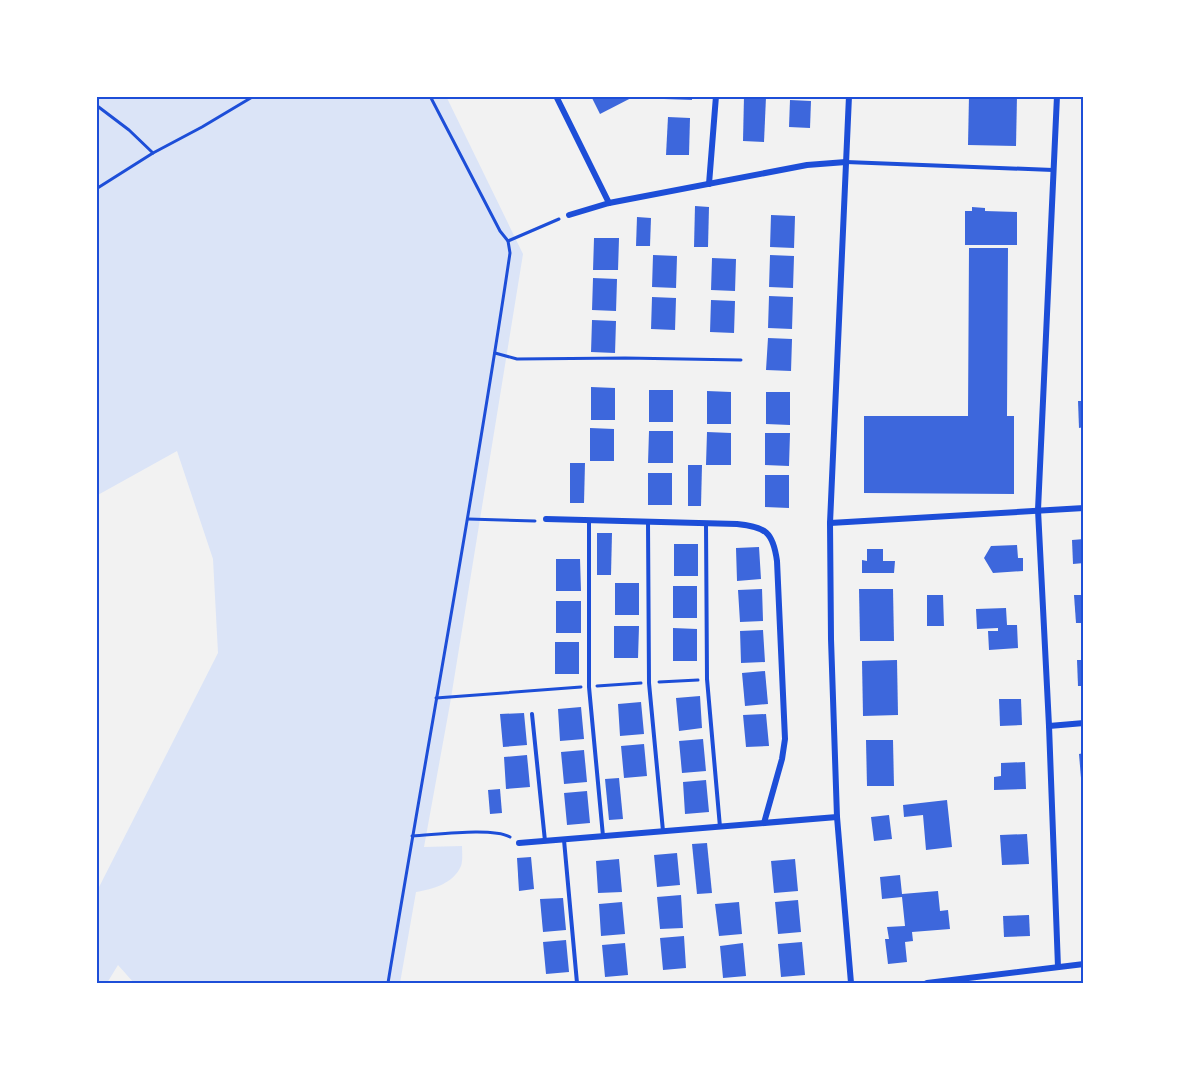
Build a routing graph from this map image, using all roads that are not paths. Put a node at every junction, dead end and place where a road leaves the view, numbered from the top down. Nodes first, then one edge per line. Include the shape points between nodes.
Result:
1 (556, 96) edge
2 (716, 96) edge
3 (849, 96) edge
4 (1057, 96) edge
5 (846, 162) junction
6 (1054, 170) junction
7 (709, 184) junction
8 (609, 203) junction
9 (570, 215) road end
10 (1084, 508) edge
11 (1038, 510) junction
12 (546, 519) road end
13 (590, 520) junction
14 (648, 522) junction
15 (706, 523) junction
16 (830, 523) junction
17 (532, 714) dead end
18 (1084, 723) edge
19 (1049, 726) junction
20 (837, 817) junction
21 (764, 823) junction
22 (720, 827) junction
23 (663, 831) junction
24 (603, 836) junction
25 (564, 839) junction
26 (545, 841) junction
27 (519, 843) road end
28 (1084, 964) edge
29 (1058, 967) junction
30 (577, 983) edge
31 (851, 983) edge
32 (927, 983) edge

1 - 8 street
2 - 7 street
3 - 5 street
4 - 6 street
5 - 6 lane
5 - 7 street via 807,165
5 - 16 street
6 - 11 street
7 - 8 street
8 - 9 street
10 - 11 street
11 - 16 street
11 - 19 street
12 - 13 street
13 - 14 street
13 - 24 lane via 589,687
14 - 15 street
14 - 23 lane via 649,683
15 - 21 street via 758,527 770,536 776,550 785,739
15 - 22 lane via 707,679
16 - 20 street
17 - 26 lane
18 - 19 street
19 - 29 street
20 - 21 street
20 - 31 street
21 - 22 street
22 - 23 street
23 - 24 street
24 - 25 street
25 - 26 street
25 - 30 lane
26 - 27 street
28 - 29 street
29 - 32 street

